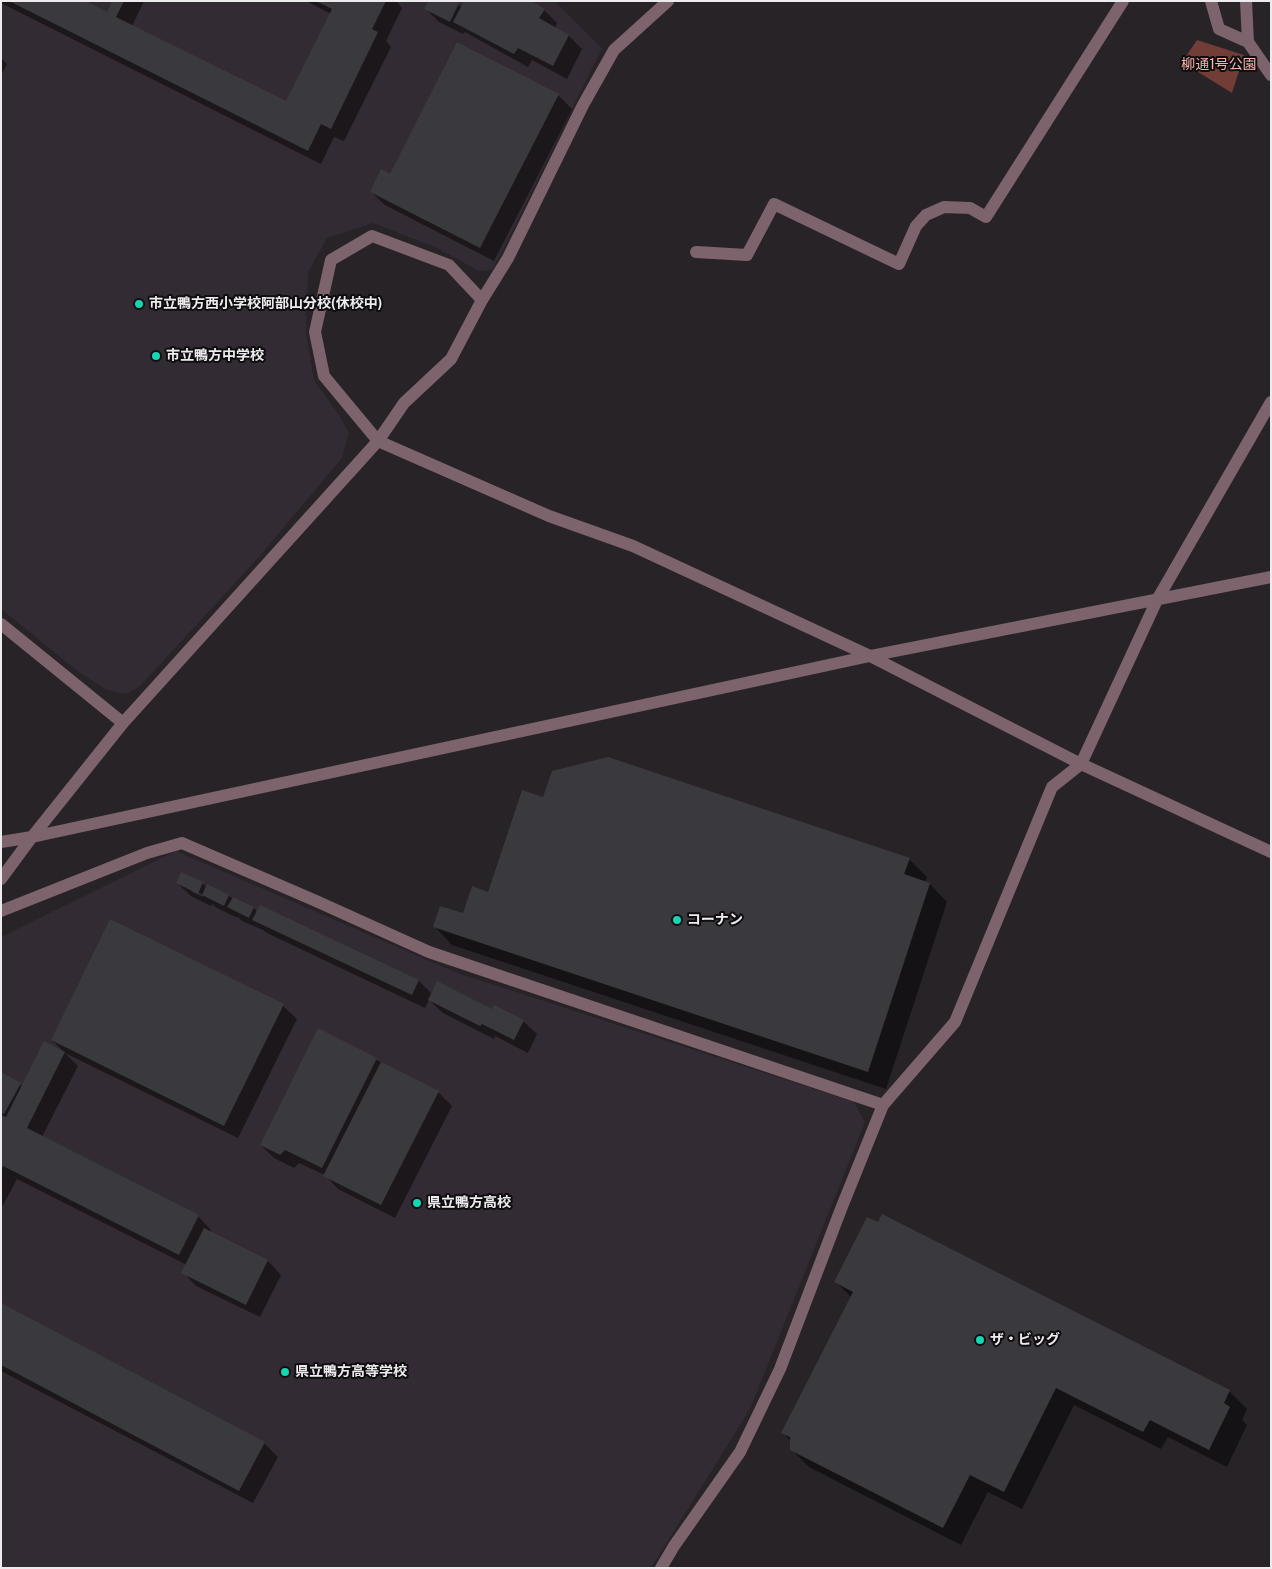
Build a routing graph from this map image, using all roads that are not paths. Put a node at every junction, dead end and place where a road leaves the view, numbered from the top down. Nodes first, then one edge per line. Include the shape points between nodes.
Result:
1 (668, 1) edge
2 (1124, 1) edge
3 (1211, 1) edge
4 (1246, 1) edge
5 (1248, 42) junction
6 (1271, 75) edge
7 (696, 252) dead end
8 (482, 300) junction
9 (1271, 402) edge
10 (378, 441) junction
11 (1271, 577) edge
12 (1157, 600) junction
13 (1, 624) edge
14 (870, 656) junction
15 (123, 723) junction
16 (1081, 764) junction
17 (32, 837) junction
18 (1, 842) edge
19 (1271, 852) edge
20 (1, 878) edge
21 (1, 911) edge
22 (884, 1105) junction
23 (661, 1568) edge

1 - 8 street via 614,50 583,105 508,258
2 - 7 street via 986,217 970,208 944,207 926,215 916,226 899,264 774,204 747,255
3 - 5 street via 1219,29
4 - 5 street
5 - 6 street
8 - 10 street via 451,359 404,403
8 - 10 street via 449,265 372,236 331,260 315,332 324,376
9 - 12 street
10 - 14 street via 549,516 633,546
10 - 15 street
11 - 12 street
12 - 14 street
12 - 16 street
13 - 15 street
14 - 16 street
14 - 17 street
15 - 17 street
16 - 19 street
16 - 22 street via 1052,787 955,1022
17 - 18 street
17 - 20 street
21 - 22 street via 148,852 182,843 429,952
22 - 23 street via 780,1369 740,1452

